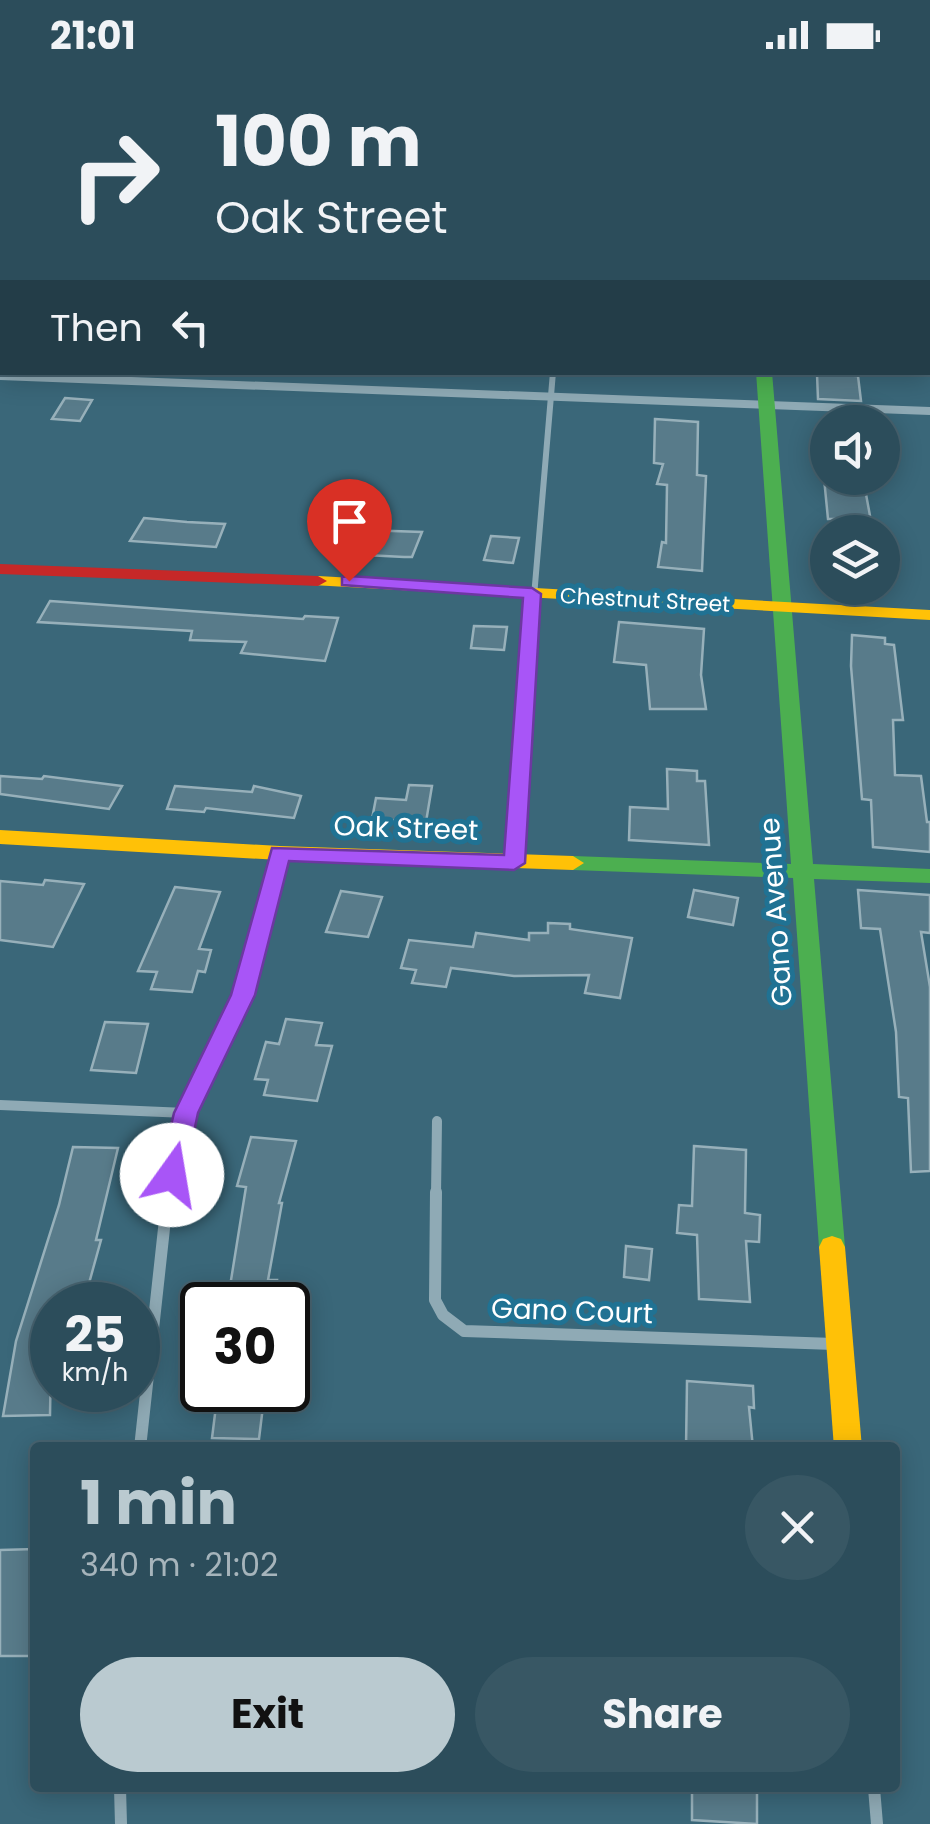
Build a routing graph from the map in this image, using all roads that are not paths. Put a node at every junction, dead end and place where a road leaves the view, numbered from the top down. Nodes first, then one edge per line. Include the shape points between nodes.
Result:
1 (553, 375) edge
2 (764, 375) edge
3 (0, 376) edge
4 (550, 396) junction
5 (766, 404) junction
6 (930, 410) edge
7 (0, 570) edge
8 (532, 594) junction
9 (782, 608) junction
10 (930, 614) edge
11 (0, 837) edge
12 (280, 854) junction
13 (514, 863) junction
14 (803, 872) junction
15 (930, 876) edge
16 (0, 1106) edge
17 (186, 1113) junction
18 (437, 1121) dead end
19 (840, 1344) junction
20 (141, 1442) edge
21 (848, 1442) edge
22 (120, 1792) edge
23 (874, 1792) edge
24 (121, 1824) edge
25 (877, 1824) edge

1 - 4 lane
2 - 5 street, Gano Avenue
3 - 4 street
4 - 5 street
4 - 8 lane
5 - 6 street
5 - 9 street, Gano Avenue
7 - 8 street, Chestnut Street
8 - 9 street, Chestnut Street
8 - 13 lane
9 - 10 street, Chestnut Street
9 - 14 street, Gano Avenue
11 - 12 street, Oak Street
12 - 13 street, Oak Street
12 - 17 street via 243,995
13 - 14 street, Oak Street
14 - 15 street, Oak Street
14 - 19 street, Gano Avenue
16 - 17 street
17 - 20 street via 165,1206
18 - 19 street, Gano Court via 435,1300 464,1331
19 - 21 street, Gano Avenue
22 - 24 street
23 - 25 street

